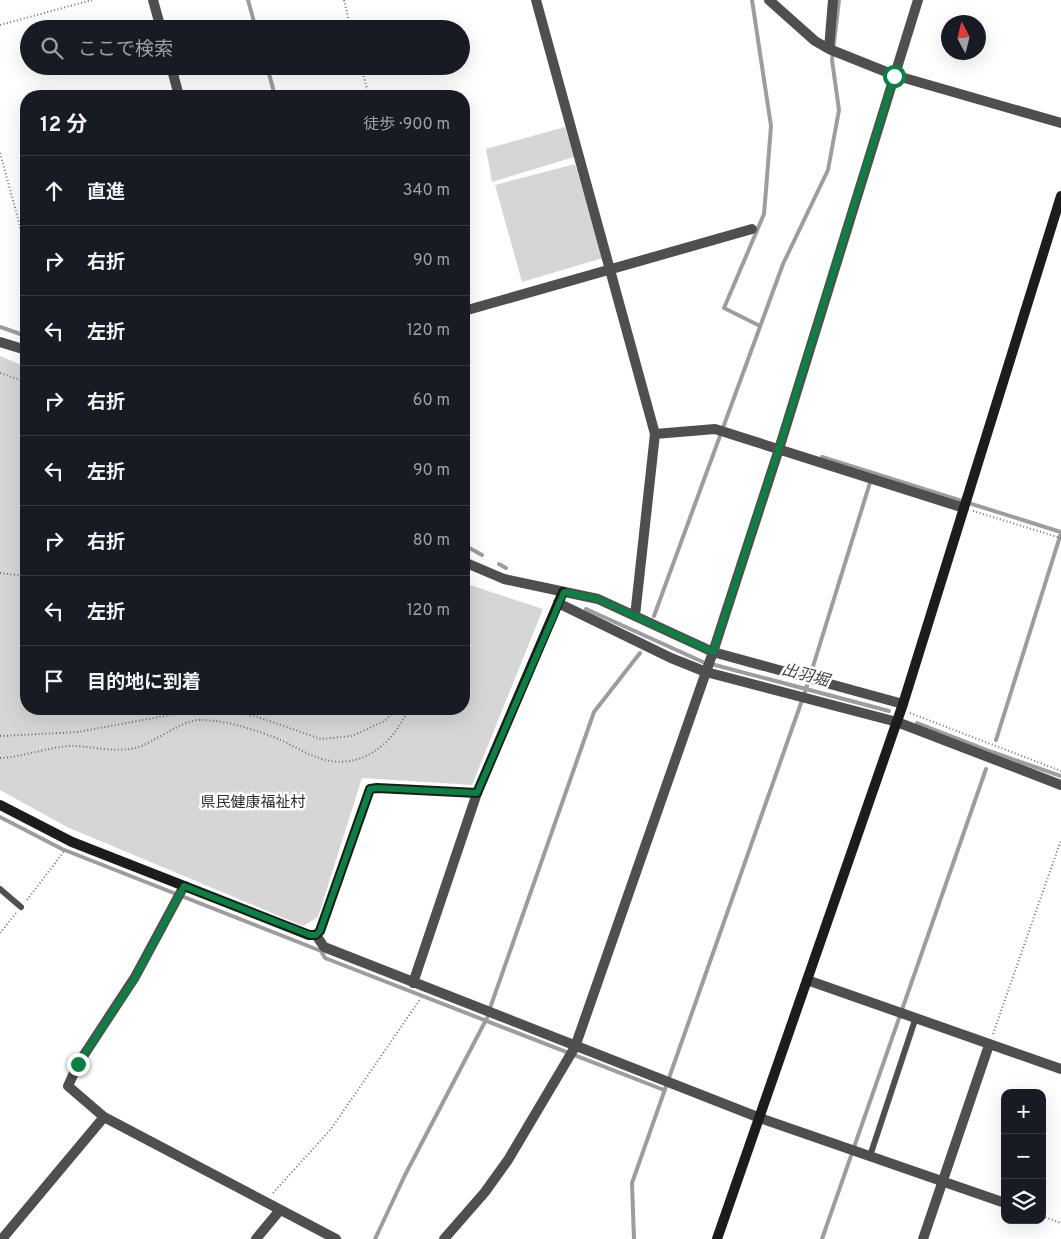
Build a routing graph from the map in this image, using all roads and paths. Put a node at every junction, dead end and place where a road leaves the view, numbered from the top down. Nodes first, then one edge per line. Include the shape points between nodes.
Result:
1 (92, 0) edge
2 (153, 0) edge
3 (344, 0) edge
4 (536, 0) edge
5 (769, 0) edge
6 (833, 0) edge
7 (918, 0) edge
8 (158, 20) edge
9 (349, 20) edge
10 (0, 25) edge
11 (829, 50) junction
12 (173, 75) edge
13 (364, 75) edge
14 (894, 76) junction
15 (177, 90) edge
16 (368, 90) edge
17 (1061, 123) edge
18 (0, 153) edge
19 (1061, 196) edge
20 (20, 226) edge
21 (752, 229) dead end
22 (611, 268) junction
23 (470, 309) edge
24 (0, 342) edge
25 (20, 348) edge
26 (0, 372) edge
27 (20, 380) edge
28 (655, 434) junction
29 (779, 448) junction
30 (964, 508) junction
31 (1061, 538) edge
32 (470, 565) edge
33 (0, 573) edge
34 (20, 575) edge
35 (564, 592) junction
36 (558, 604) junction
37 (635, 616) junction
38 (713, 652) junction
39 (706, 672) junction
40 (902, 707) junction
41 (170, 715) edge
42 (250, 715) edge
43 (390, 715) edge
44 (404, 715) edge
45 (896, 722) junction
46 (0, 736) edge
47 (0, 758) edge
48 (1061, 771) edge
49 (1061, 785) edge
50 (477, 793) junction
51 (0, 806) edge
52 (1061, 840) edge
53 (72, 842) junction
54 (184, 886) junction
55 (0, 889) edge
56 (22, 907) junction
57 (0, 933) edge
58 (316, 935) junction
59 (807, 980) junction
60 (413, 983) junction
61 (427, 988) junction
62 (915, 1020) junction
63 (989, 1045) junction
64 (575, 1047) junction
65 (1061, 1069) edge
66 (104, 1117) junction
67 (760, 1118) junction
68 (870, 1156) junction
69 (944, 1182) junction
70 (265, 1202) junction
71 (1001, 1202) edge
72 (280, 1210) junction
73 (1046, 1217) edge
74 (1061, 1223) edge
75 (2, 1239) edge
76 (256, 1239) edge
77 (336, 1239) edge
78 (444, 1239) edge
79 (717, 1239) edge
80 (923, 1239) edge

1 - 10 path
2 - 8 street
3 - 9 path
4 - 22 street
5 - 11 street
6 - 11 street
7 - 14 street
11 - 14 street
12 - 15 street
13 - 16 path
14 - 17 street
14 - 29 street
18 - 20 path
19 - 30 street
21 - 22 street
22 - 23 street
22 - 28 street
24 - 25 street
26 - 27 path
28 - 29 street via 715,428
28 - 37 street
29 - 30 street
29 - 38 street
30 - 31 path
30 - 40 street
32 - 35 street via 504,579
33 - 34 path
35 - 36 street
35 - 37 street via 598,599
36 - 39 street
36 - 50 street
37 - 38 street
38 - 39 street
38 - 40 street
39 - 45 street
39 - 64 street
40 - 45 street
40 - 48 path
41 - 46 path via 78,732
42 - 43 path via 321,739 352,736 385,721
44 - 47 path via 389,741 375,753 340,762 294,749 271,736 236,725 198,720 136,748 71,746
45 - 49 street
45 - 59 street
50 - 58 street via 370,789
50 - 60 street
51 - 53 street
52 - 63 path
53 - 54 street
53 - 56 path
54 - 58 street
54 - 66 street via 135,978 78,1064 68,1086
55 - 56 lane
56 - 57 path
58 - 60 street via 324,948
59 - 62 street
59 - 67 street
60 - 61 street
61 - 64 street
61 - 70 path via 332,1129
62 - 63 street
62 - 68 lane
63 - 65 street
63 - 69 street
64 - 67 street
64 - 78 street via 508,1160
66 - 70 street
66 - 75 street
67 - 68 street
67 - 79 street
68 - 69 street
69 - 71 street
69 - 80 street
70 - 72 street
72 - 76 street
72 - 77 street
73 - 74 path

